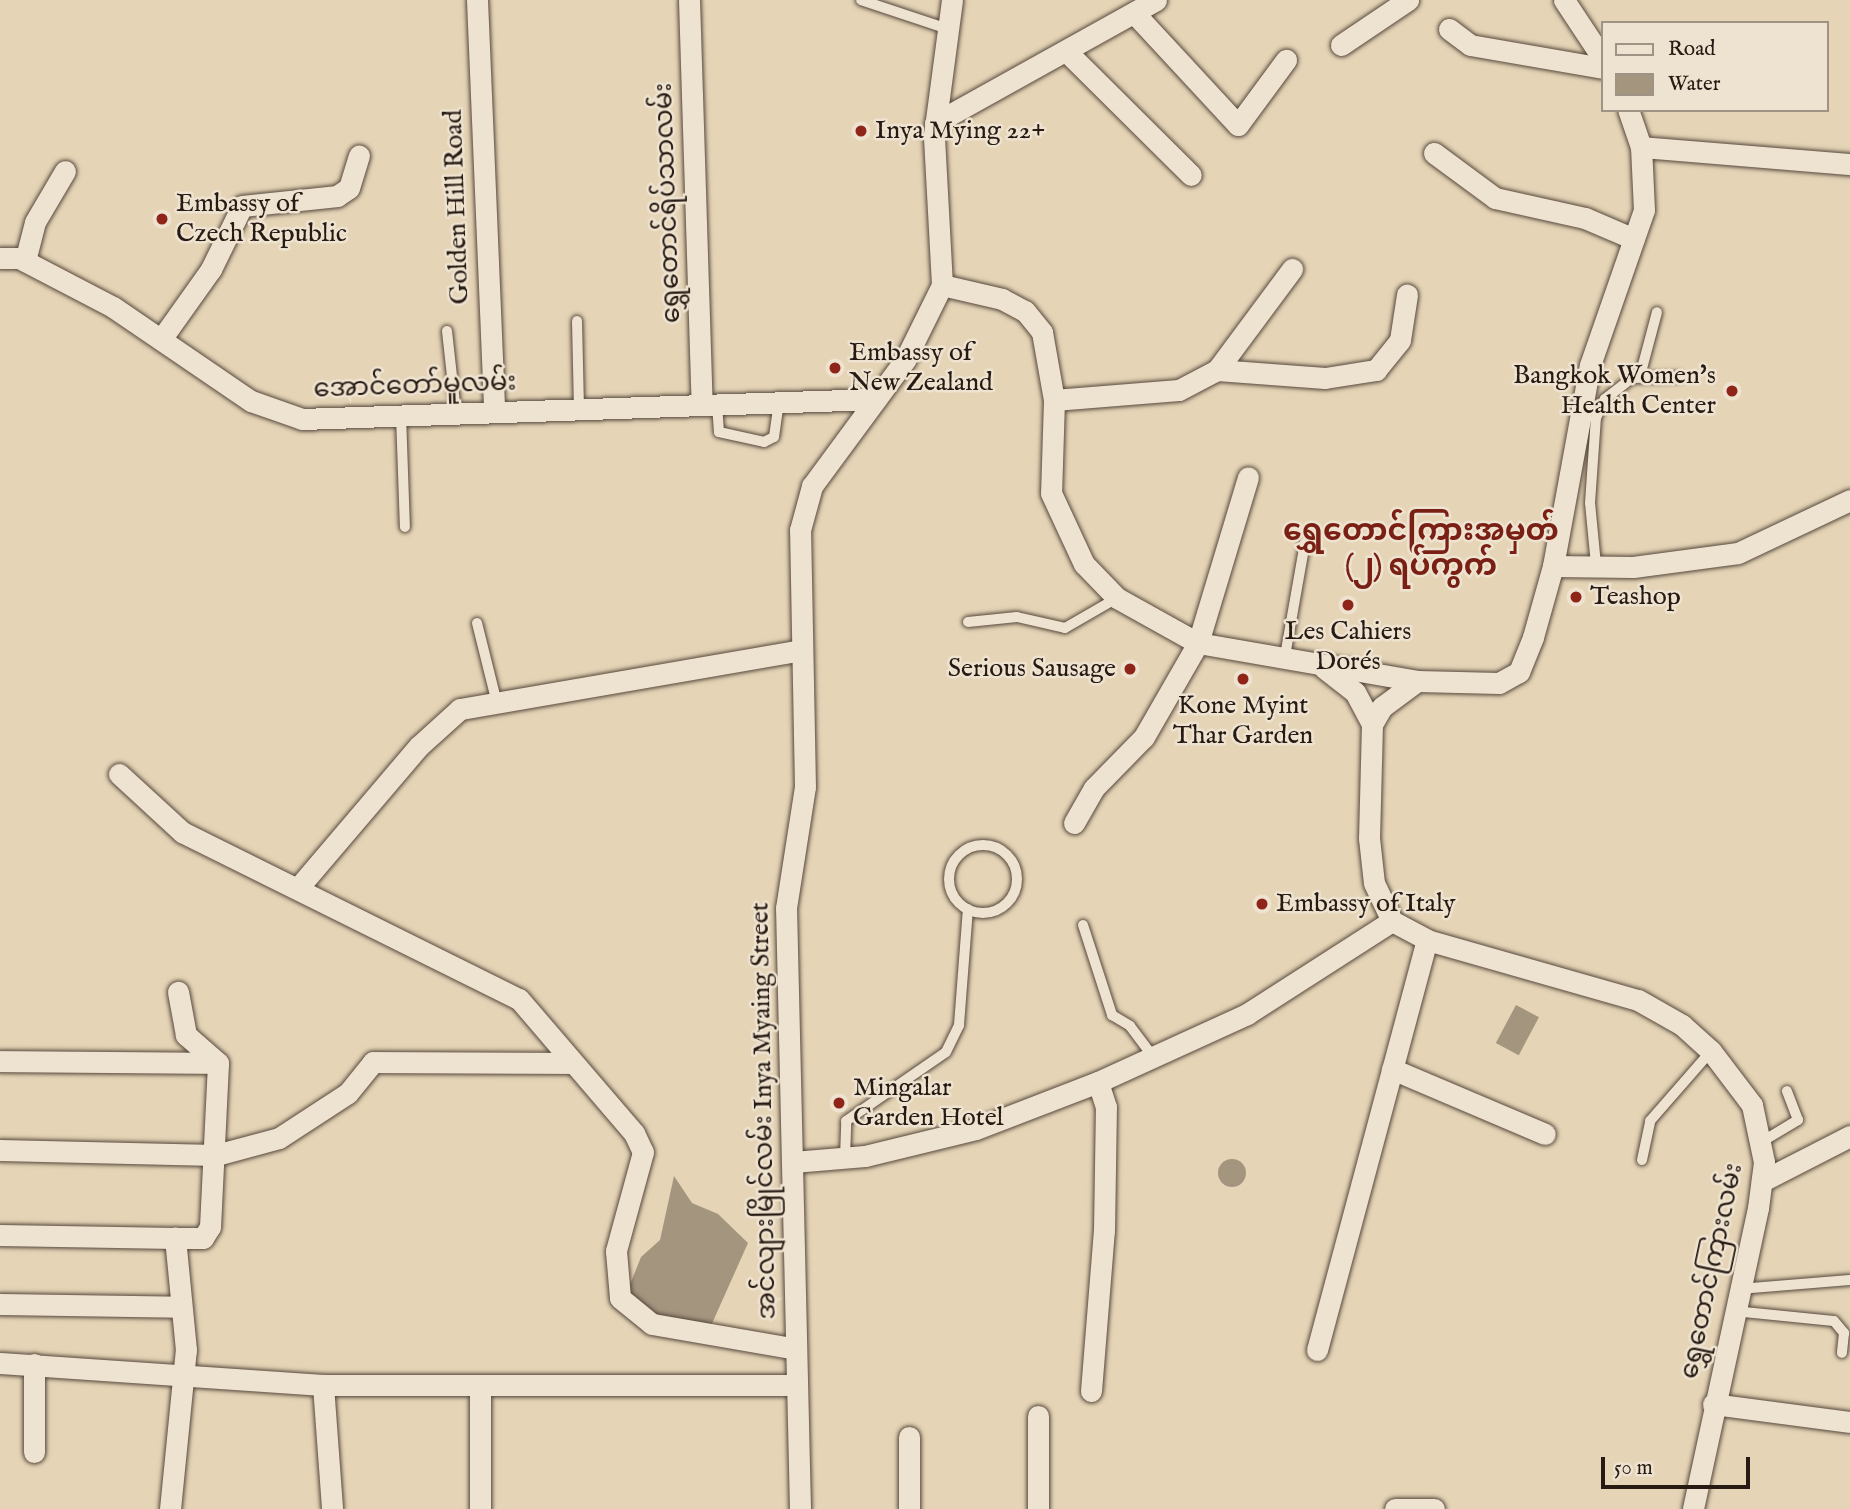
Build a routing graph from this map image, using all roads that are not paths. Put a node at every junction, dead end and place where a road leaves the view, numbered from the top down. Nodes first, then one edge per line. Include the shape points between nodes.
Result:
1 (477, 0) edge
2 (689, 0) edge
3 (860, 0) edge
4 (952, 0) edge
5 (1156, 0) edge
6 (1408, 0) edge
7 (1564, 0) edge
8 (1136, 15) junction
9 (945, 28) junction
10 (1449, 29) dead end
11 (1341, 46) dead end
12 (1068, 53) junction
13 (1602, 57) edge
14 (1286, 60) dead end
15 (1602, 68) edge
16 (1629, 112) edge
17 (935, 123) junction
18 (1641, 147) junction
19 (1434, 153) dead end
20 (359, 156) dead end
21 (1850, 164) edge
22 (65, 171) dead end
23 (1191, 175) dead end
24 (1633, 239) junction
25 (0, 258) edge
26 (24, 261) junction
27 (1292, 269) dead end
28 (942, 285) junction
29 (1407, 295) dead end
30 (1657, 313) dead end
31 (577, 321) dead end
32 (447, 331) dead end
33 (162, 338) junction
34 (1217, 370) junction
35 (1640, 376) junction
36 (1678, 377) dead end
37 (876, 399) junction
38 (1054, 400) junction
39 (779, 402) junction
40 (709, 404) junction
41 (579, 408) junction
42 (494, 411) junction
43 (456, 413) junction
44 (401, 415) junction
45 (1248, 477) dead end
46 (1850, 500) edge
47 (405, 527) dead end
48 (1305, 542) dead end
49 (1596, 565) junction
50 (1553, 566) junction
51 (1117, 598) junction
52 (968, 622) dead end
53 (477, 623) dead end
54 (1198, 643) junction
55 (801, 650) junction
56 (1285, 656) junction
57 (1316, 663) junction
58 (1417, 681) junction
59 (496, 699) junction
60 (1372, 724) junction
61 (119, 774) dead end
62 (1074, 823) dead end
63 (298, 888) junction
64 (968, 909) junction
65 (1083, 925) dead end
66 (1410, 931) junction
67 (178, 992) dead end
68 (1711, 1051) junction
69 (1153, 1057) junction
70 (0, 1061) edge
71 (218, 1063) junction
72 (570, 1063) junction
73 (1392, 1069) junction
74 (1098, 1082) junction
75 (1787, 1091) dead end
76 (1545, 1134) dead end
77 (1850, 1136) edge
78 (1763, 1142) junction
79 (0, 1150) edge
80 (216, 1155) junction
81 (845, 1158) junction
82 (1642, 1160) dead end
83 (793, 1162) junction
84 (1762, 1181) junction
85 (0, 1235) edge
86 (175, 1238) junction
87 (1850, 1280) edge
88 (1736, 1290) junction
89 (0, 1304) edge
90 (181, 1307) junction
91 (1731, 1311) junction
92 (796, 1349) junction
93 (1317, 1350) dead end
94 (1842, 1353) dead end
95 (0, 1363) edge
96 (34, 1364) junction
97 (180, 1372) junction
98 (323, 1385) junction
99 (797, 1385) junction
100 (480, 1386) junction
101 (1091, 1391) dead end
102 (1713, 1404) junction
103 (1038, 1416) dead end
104 (1850, 1422) edge
105 (909, 1437) dead end
106 (34, 1452) dead end
107 (170, 1509) edge
108 (332, 1509) edge
109 (480, 1509) edge
110 (800, 1509) edge
111 (909, 1509) edge
112 (1038, 1509) edge
113 (1395, 1509) edge
114 (1434, 1509) edge
115 (1693, 1509) edge

1 - 42 street, Golden Hill Road
2 - 40 street, ရွှေတောင်ရိပ်သာလမ်း
3 - 9 lane
4 - 9 street, အင်လျားမြိုင်လမ်း Inya Myaing Street
5 - 8 street
6 - 11 street
7 - 13 street
8 - 12 street
8 - 14 street via 1238,125
9 - 17 street, အင်လျားမြိုင်လမ်း Inya Myaing Street
10 - 15 street via 1470,46
12 - 17 street
12 - 23 street
16 - 18 street
17 - 28 street, အင်လျားမြိုင်လမ်း Inya Myaing Street
18 - 21 street
18 - 24 street via 1644,210
19 - 24 street via 1495,198 1585,218
20 - 33 street via 349,188 337,196 242,206 211,269
22 - 26 street via 35,222
24 - 50 street via 1590,365
25 - 26 street, အောင်တော်မူလမ်း
26 - 33 street, အောင်တော်မူလမ်း
27 - 34 street
28 - 37 street, အင်လျားမြိုင်လမ်း Inya Myaing Street via 905,360
28 - 38 street via 1025,311 1050,350
29 - 34 street via 1400,340 1376,370 1325,378
30 - 35 lane
31 - 41 lane
32 - 43 lane
33 - 44 street, အောင်တော်မူလမ်း via 251,401 302,419
34 - 38 street via 1179,390
35 - 36 lane
35 - 49 lane via 1605,399 1596,418 1590,503
37 - 39 street, အောင်တော်မူလမ်း
37 - 55 street, အင်လျားမြိုင်လမ်း Inya Myaing Street via 812,486 804,508
38 - 51 street via 1047,467 1059,521 1084,565
39 - 40 street, အောင်တော်မူလမ်း
39 - 40 lane via 774,437 764,442 719,432
40 - 41 street, အောင်တော်မူလမ်း
41 - 42 street, အောင်တော်မူလမ်း
42 - 43 street, အောင်တော်မူလမ်း
43 - 44 street, အောင်တော်မူလမ်း
44 - 47 lane
45 - 54 street
46 - 49 street via 1738,553 1667,565
48 - 56 lane
49 - 50 street
50 - 58 street via 1519,672 1499,683
51 - 52 lane via 1065,628 1017,617
51 - 54 street
53 - 59 lane
54 - 56 street
54 - 62 street via 1144,737 1094,788
55 - 59 street
55 - 83 street, အင်လျားမြိုင်လမ်း Inya Myaing Street via 805,787 786,908
56 - 57 street
57 - 58 street
57 - 60 street via 1355,692
58 - 60 street via 1382,707
59 - 63 street via 460,709 419,746
60 - 66 street via 1369,838 1374,883
61 - 63 street via 182,832
63 - 72 street via 519,999 542,1020
64 - 64 lane via 950,893 953,858 964,848 1002,847 1015,862 1011,901 998,913
64 - 81 lane via 959,1025 946,1052 846,1121
65 - 69 lane via 1111,1015 1130,1027
66 - 68 street, ရွှေတောင်ကြားလမ်း via 1638,1000 1682,1024
66 - 69 street
66 - 73 street
67 - 71 street via 187,1035
68 - 78 street, ရွှေတောင်ကြားလမ်း via 1742,1086
68 - 82 lane via 1650,1121
69 - 74 street
70 - 71 street
71 - 80 street
72 - 80 street via 373,1062 348,1093 279,1138
72 - 92 street via 634,1133 643,1152 616,1251 620,1298 652,1324
73 - 76 street
73 - 93 street
74 - 81 street via 976,1129
74 - 101 street via 1105,1107 1104,1231
75 - 78 lane via 1798,1120
77 - 84 street
78 - 84 street, ရွှေတောင်ကြားလမ်း
79 - 80 street
80 - 86 street via 208,1235
81 - 83 street
83 - 92 street, အင်လျားမြိုင်လမ်း Inya Myaing Street
84 - 88 street, ရွှေတောင်ကြားလမ်း
85 - 86 street
86 - 90 street
87 - 88 lane
88 - 91 street, ရွှေတောင်ကြားလမ်း
89 - 90 street
90 - 97 street via 186,1350
91 - 94 lane via 1834,1321 1844,1332
91 - 102 street, ရွှေတောင်ကြားလမ်း
92 - 99 street, အင်လျားမြိုင်လမ်း Inya Myaing Street
95 - 96 street
96 - 97 street
96 - 106 street
97 - 98 street
97 - 107 street
98 - 100 street
98 - 108 street
99 - 100 street
99 - 110 street, အင်လျားမြိုင်လမ်း Inya Myaing Street
100 - 109 street
102 - 104 street
102 - 115 street, ရွှေတောင်ကြားလမ်း
103 - 112 street
105 - 111 street
113 - 114 street

